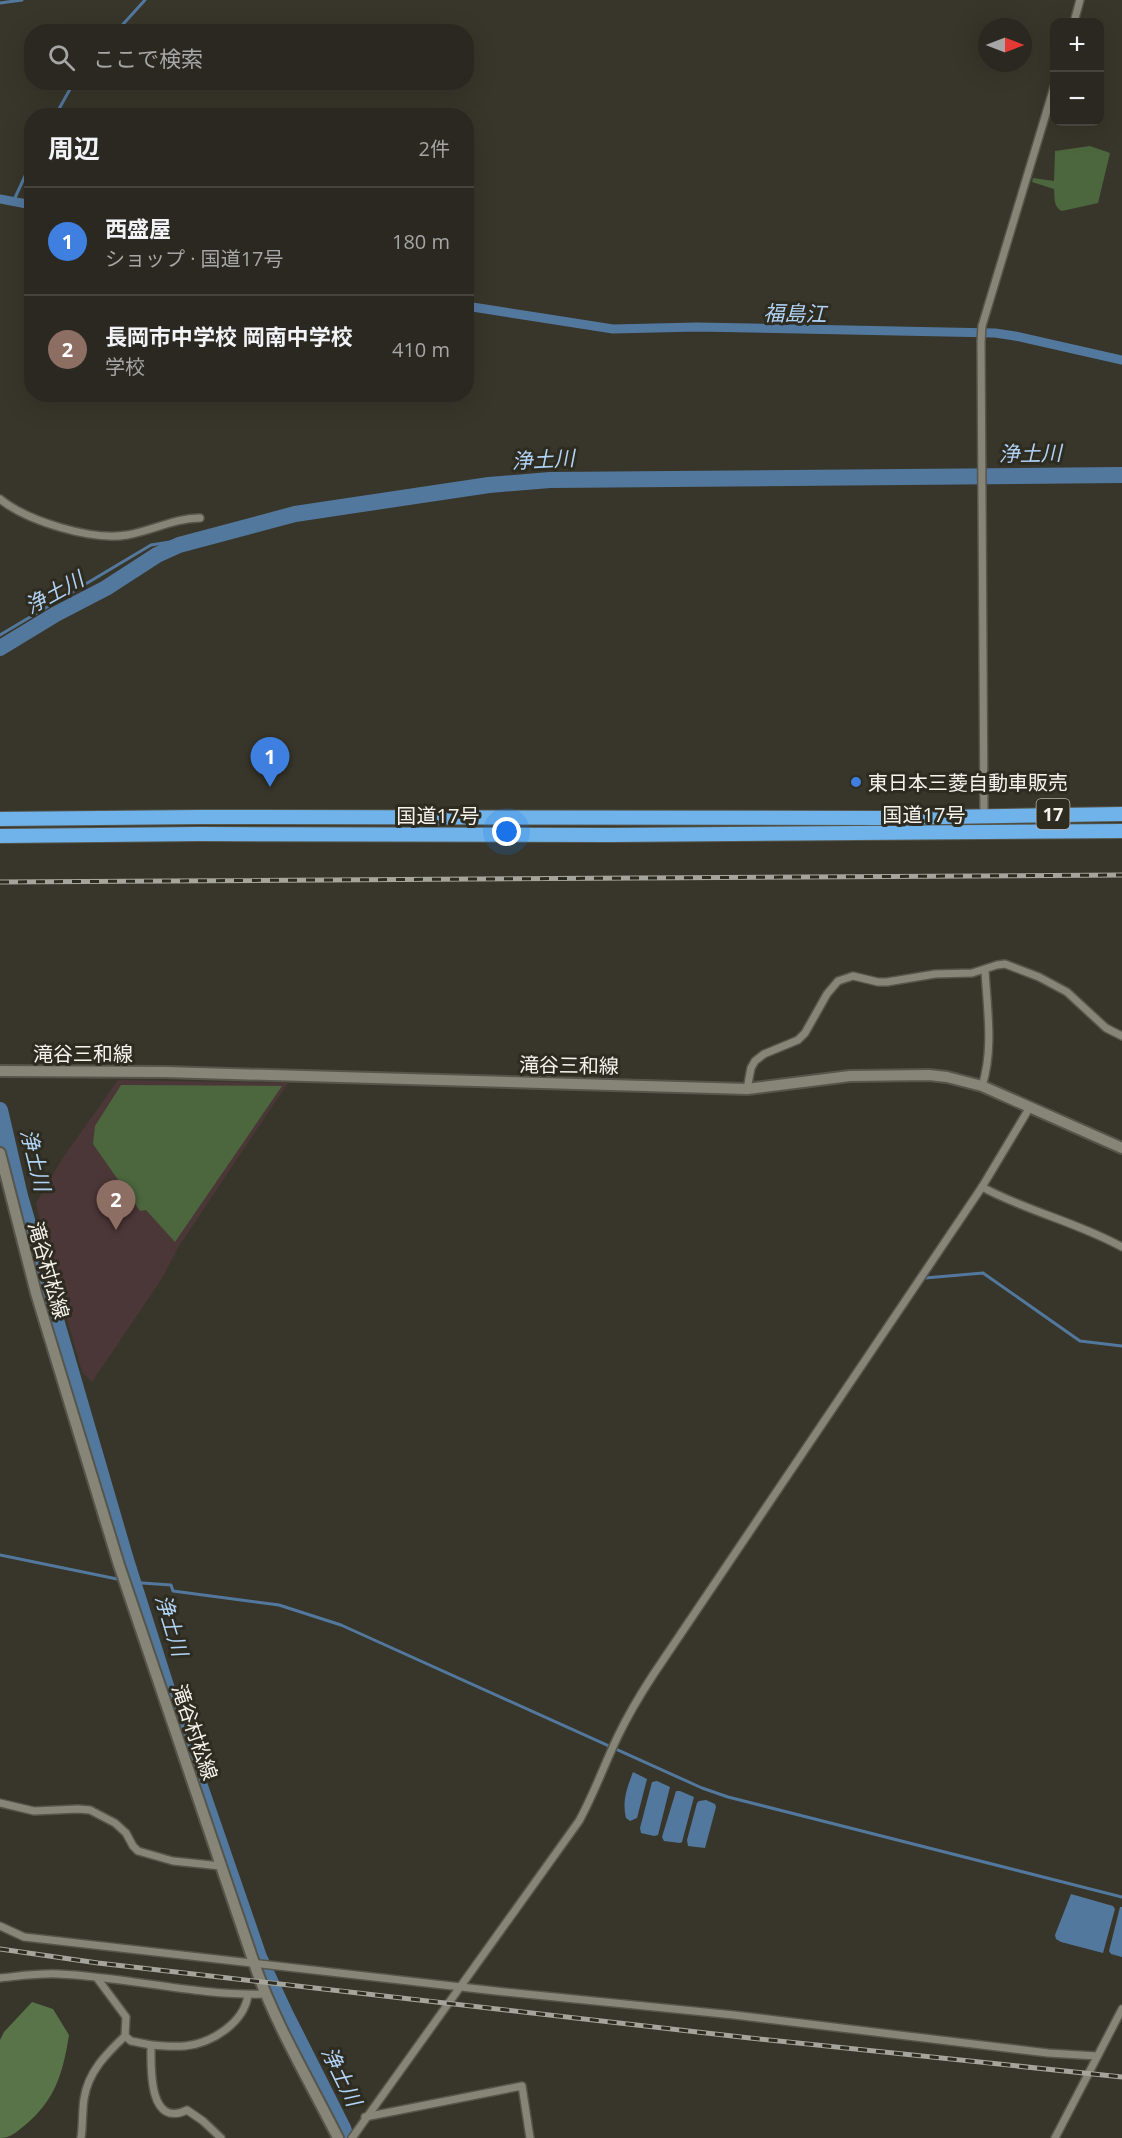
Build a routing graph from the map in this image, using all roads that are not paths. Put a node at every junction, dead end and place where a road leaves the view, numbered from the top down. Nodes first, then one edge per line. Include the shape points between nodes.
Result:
1 (1080, 0) edge
2 (1075, 18) edge
3 (1050, 100) edge
4 (0, 499) edge
5 (200, 518) dead end
6 (1122, 814) edge
7 (984, 816) junction
8 (0, 819) edge
9 (1121, 831) edge
10 (984, 833) junction
11 (0, 836) edge
12 (986, 970) junction
13 (1122, 1036) edge
14 (3, 1071) edge
15 (982, 1086) junction
16 (747, 1089) junction
17 (1030, 1107) junction
18 (1122, 1148) edge
19 (0, 1152) edge
20 (982, 1186) junction
21 (1122, 1247) edge
22 (0, 1803) edge
23 (221, 1866) junction
24 (0, 1926) edge
25 (254, 1963) junction
26 (97, 1977) junction
27 (0, 1978) edge
28 (460, 1986) junction
29 (265, 1994) junction
30 (248, 1995) junction
31 (1122, 2009) edge
32 (125, 2036) junction
33 (151, 2045) junction
34 (1097, 2056) junction
35 (365, 2117) junction
36 (81, 2138) edge
37 (221, 2138) edge
38 (338, 2138) edge
39 (352, 2138) edge
40 (530, 2138) edge
41 (1055, 2138) edge

1 - 2 street
3 - 7 street via 982,326
4 - 5 street via 43,523 115,536
6 - 7 highway, 17
7 - 8 highway, 国道17号 / 17
7 - 10 street
9 - 10 highway, 17
10 - 11 highway, 国道17号 / 17
12 - 13 street via 1005,964 1039,977 1074,996 1106,1028
12 - 15 street via 989,1031
12 - 16 street via 887,982 854,976 838,981 798,1040 755,1061
14 - 16 main road, 滝谷三和線
15 - 16 main road, 滝谷三和線 via 947,1077 900,1074
15 - 17 main road, 滝谷三和線
17 - 18 main road, 滝谷三和線
17 - 20 street
19 - 23 main road, 滝谷村松線 via 36,1293 122,1575
20 - 21 street via 1002,1198 1101,1235
20 - 28 street via 653,1675 617,1738 579,1821
22 - 23 street via 34,1811 90,1810 115,1823 138,1851 182,1863
23 - 25 main road, 滝谷村松線
24 - 25 street via 24,1937
25 - 28 street
25 - 29 main road, 滝谷村松線
26 - 27 street via 35,1974
26 - 30 street
26 - 32 street via 126,2017
28 - 34 street
28 - 35 street
29 - 30 street
29 - 38 main road, 滝谷村松線
30 - 33 street via 234,2022 212,2038 184,2046
31 - 34 street
32 - 33 street
32 - 36 street via 105,2054 91,2076 84,2098
33 - 37 street via 152,2083 159,2105 166,2111 187,2110
34 - 41 street
35 - 39 street
35 - 40 street via 522,2086

